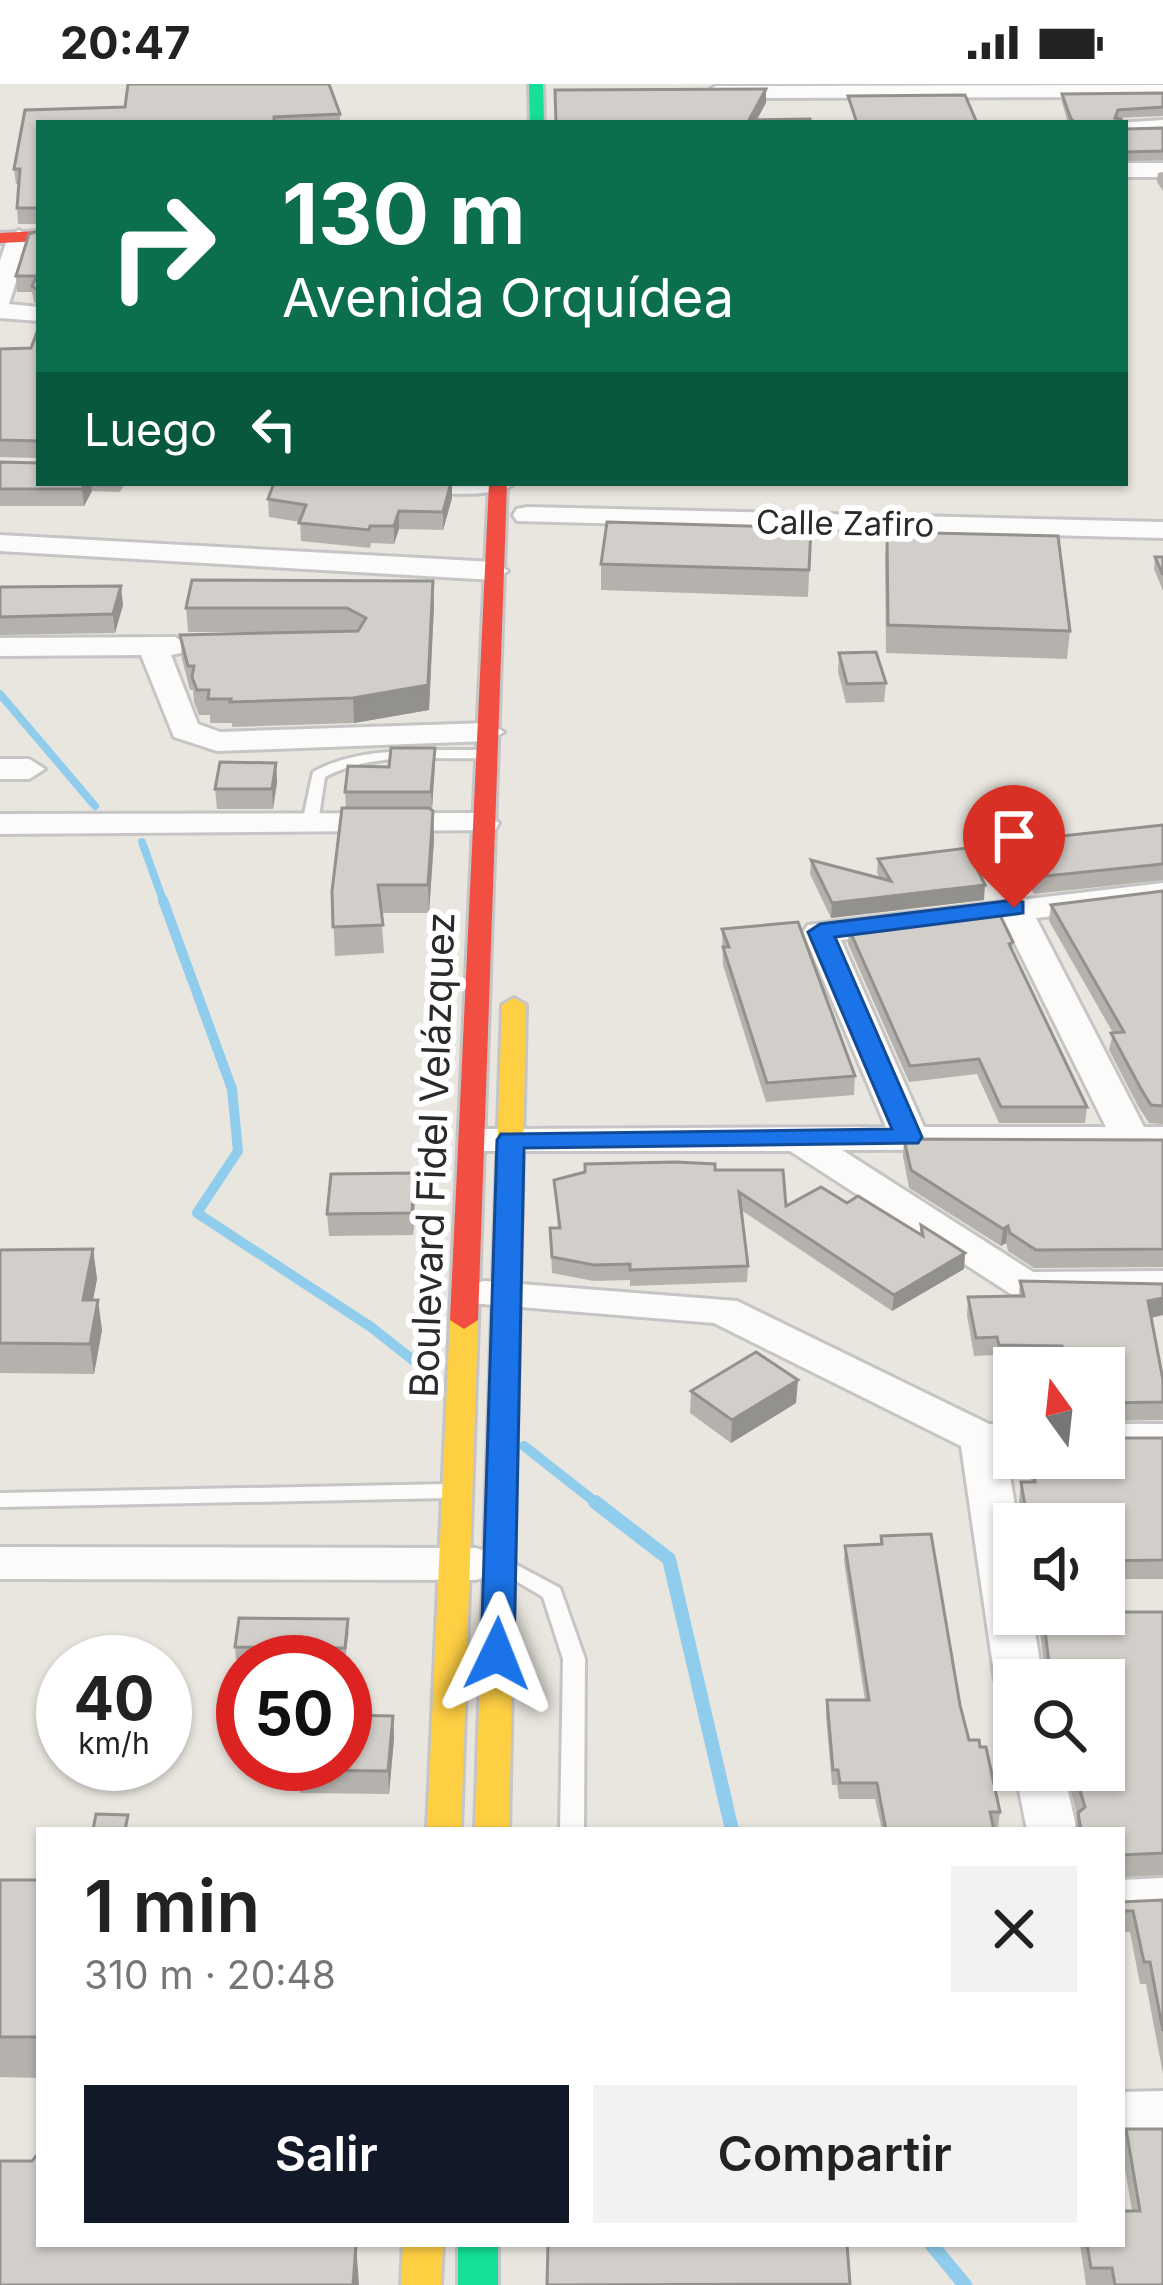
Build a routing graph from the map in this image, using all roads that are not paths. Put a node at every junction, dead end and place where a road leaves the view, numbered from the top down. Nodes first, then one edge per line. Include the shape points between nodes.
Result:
1 (1036, 87) edge
2 (536, 89) edge
3 (697, 92) edge
4 (1163, 92) edge
5 (787, 94) edge
6 (513, 120) edge
7 (537, 120) edge
8 (1157, 127) edge
9 (1163, 148) edge
10 (1128, 170) edge
11 (1163, 170) edge
12 (19, 237) edge
13 (0, 300) edge
14 (0, 311) edge
15 (36, 314) edge
16 (498, 486) edge
17 (528, 486) edge
18 (526, 527) joint
19 (1163, 530) edge
20 (0, 543) edge
21 (494, 571) junction
22 (195, 645) edge
23 (0, 646) edge
24 (152, 646) junction
25 (522, 702) dead end
26 (488, 729) junction
27 (310, 823) junction
28 (483, 823) junction
29 (0, 824) edge
30 (1163, 892) edge
31 (1014, 908) junction
32 (515, 978) dead end
33 (909, 1137) junction
34 (1147, 1138) edge
35 (491, 1140) junction
36 (801, 1141) junction
37 (1163, 1284) edge
38 (486, 1312) junction
39 (993, 1436) edge
40 (1125, 1438) edge
41 (1163, 1438) edge
42 (1002, 1479) edge
43 (458, 1491) junction
44 (0, 1500) edge
45 (0, 1563) edge
46 (478, 1565) junction
47 (1017, 1659) edge
48 (1044, 1791) edge
49 (444, 1827) edge
50 (492, 1827) edge
51 (572, 1827) edge
52 (1051, 1827) edge
53 (1163, 1898) edge
54 (1125, 1900) edge
55 (1163, 2114) edge
56 (1125, 2115) edge
57 (423, 2247) edge
58 (478, 2247) edge
59 (513, 2247) edge
60 (421, 2285) edge
61 (478, 2285) edge
62 (514, 2285) edge

1 - 4 street
1 - 5 street
2 - 6 main road
2 - 7 main road
3 - 5 street
8 - 9 street
10 - 11 street
12 - 13 street
14 - 15 street
16 - 21 main road, Boulevard Fidel Velázquez
17 - 18 main road
18 - 19 street, Calle Zafiro
20 - 21 street
21 - 26 main road, Boulevard Fidel Velázquez
22 - 24 street
23 - 24 street
24 - 26 street via 184,730 217,742
25 - 26 main road
26 - 27 lane via 324,770
26 - 28 main road, Boulevard Fidel Velázquez
27 - 28 street
27 - 29 street
28 - 35 main road, Boulevard Fidel Velázquez
30 - 31 street
31 - 33 street via 820,932
31 - 34 street
32 - 35 main road, Boulevard Fidel Velázquez
33 - 34 street
33 - 36 street
35 - 36 street
35 - 38 main road, Boulevard Fidel Velázquez
35 - 38 main road, Boulevard Fidel Velázquez
36 - 37 street via 1024,1285
38 - 39 street via 722,1310
38 - 43 main road, Boulevard Fidel Velázquez via 460,1434
38 - 46 main road, Boulevard Fidel Velázquez via 503,1437
40 - 41 street
42 - 47 street
43 - 44 lane
43 - 46 main road, Boulevard Fidel Velázquez
45 - 46 street
46 - 49 main road, Boulevard Fidel Velázquez
46 - 50 main road, Boulevard Fidel Velázquez
46 - 51 lane via 538,1581 562,1613 574,1659
48 - 52 street
53 - 54 street
55 - 56 street
57 - 60 main road
58 - 61 main road
59 - 62 street

